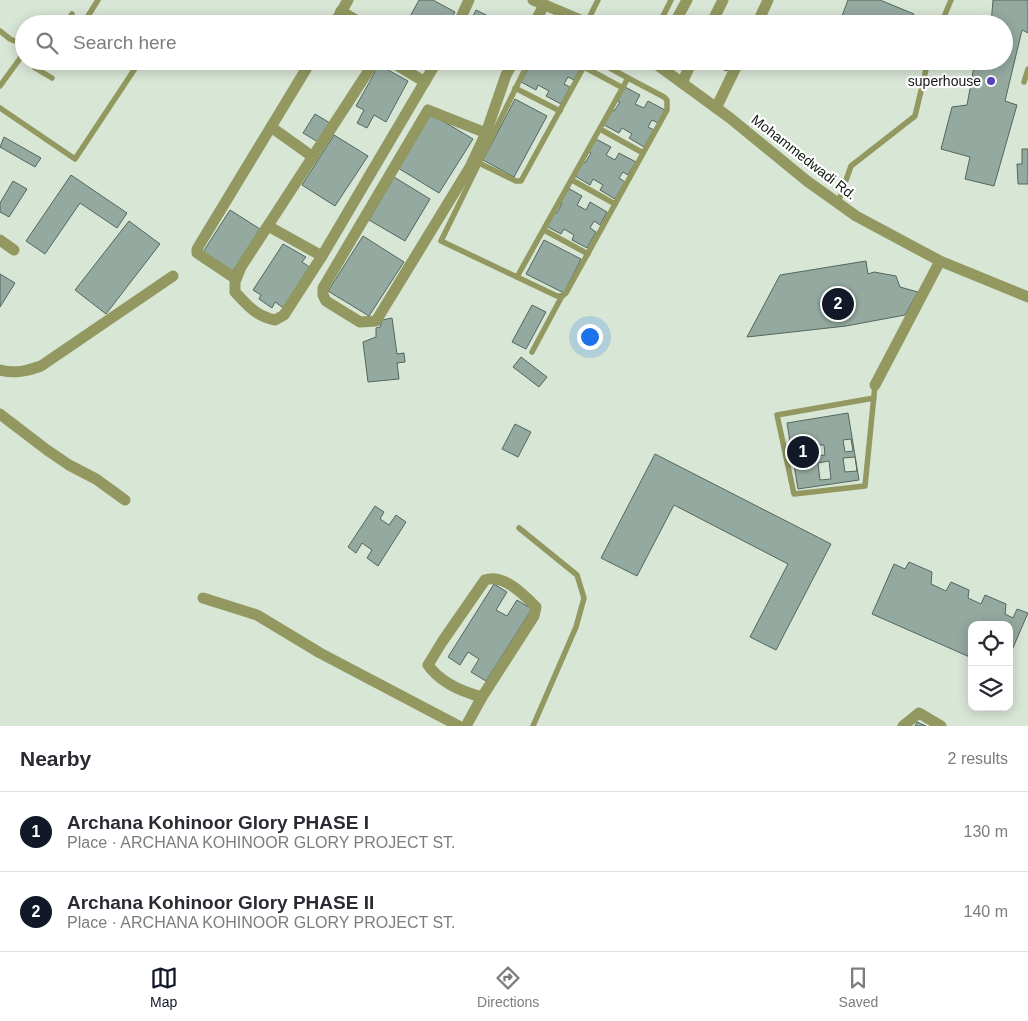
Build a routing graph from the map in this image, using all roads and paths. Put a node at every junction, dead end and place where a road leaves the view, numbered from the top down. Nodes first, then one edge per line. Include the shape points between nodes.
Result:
1 (98, 0) edge
2 (348, 0) edge
3 (470, 0) edge
4 (533, 0) edge
5 (598, 0) edge
6 (671, 0) edge
7 (687, 0) edge
8 (723, 0) edge
9 (768, 0) edge
10 (951, 0) edge
11 (544, 5) junction
12 (342, 11) junction
13 (88, 15) edge
14 (340, 15) edge
15 (348, 15) edge
16 (462, 15) edge
17 (539, 15) edge
18 (569, 15) edge
19 (592, 15) edge
20 (663, 15) edge
21 (679, 15) edge
22 (716, 15) edge
23 (761, 15) edge
24 (945, 15) edge
25 (0, 31) edge
26 (15, 41) edge
27 (15, 65) edge
28 (1028, 69) edge
29 (38, 70) edge
30 (134, 70) edge
31 (306, 70) edge
32 (369, 70) edge
33 (405, 70) edge
34 (432, 70) edge
35 (509, 70) edge
36 (525, 70) edge
37 (583, 70) edge
38 (595, 70) edge
39 (618, 70) edge
40 (665, 70) edge
41 (688, 70) edge
42 (735, 70) edge
43 (926, 70) edge
44 (52, 78) dead end
45 (628, 78) junction
46 (425, 82) junction
47 (1024, 82) dead end
48 (682, 83) junction
49 (0, 86) edge
50 (515, 88) junction
51 (623, 88) junction
52 (0, 108) edge
53 (716, 108) junction
54 (560, 111) junction
55 (271, 127) junction
56 (600, 129) junction
57 (486, 133) junction
58 (643, 153) junction
59 (313, 157) junction
60 (480, 163) junction
61 (572, 180) junction
62 (838, 203) junction
63 (615, 204) junction
64 (268, 226) junction
65 (544, 230) junction
66 (0, 240) edge
67 (14, 250) dead end
68 (588, 254) junction
69 (322, 256) junction
70 (940, 261) junction
71 (173, 276) dead end
72 (517, 277) junction
73 (236, 279) junction
74 (562, 296) junction
75 (1028, 298) edge
76 (532, 352) dead end
77 (3, 372) edge
78 (875, 385) joint
79 (874, 398) junction
80 (0, 414) edge
81 (125, 500) dead end
82 (519, 528) dead end
83 (203, 598) dead end
84 (482, 697) junction
85 (459, 726) edge
86 (466, 726) edge
87 (533, 726) edge
88 (904, 726) edge
89 (941, 726) edge

1 - 13 lane
2 - 12 street
3 - 16 street
4 - 11 street
5 - 19 lane
6 - 20 lane
7 - 21 street
8 - 22 street
9 - 23 street
10 - 24 lane
11 - 17 street
11 - 18 street
12 - 14 street
12 - 15 street
25 - 26 lane
27 - 49 lane
28 - 47 lane
29 - 44 lane
30 - 52 lane via 76,159
31 - 55 street
32 - 59 street
33 - 46 street
34 - 46 street
35 - 57 street
36 - 50 lane
37 - 54 lane
38 - 51 lane
39 - 45 lane
40 - 48 street, Mohammedwadi Rd.
41 - 48 street
42 - 53 street
43 - 62 lane via 915,116 851,166
45 - 51 lane
45 - 58 lane via 667,100 667,110
46 - 69 street
48 - 53 street, Mohammedwadi Rd.
50 - 54 lane
50 - 60 lane
51 - 56 lane
53 - 62 street, Mohammedwadi Rd.
54 - 60 lane via 521,181
55 - 59 street
55 - 73 street via 197,249 197,253
56 - 58 lane
56 - 61 lane
57 - 57 street via 470,166 376,321 360,322 326,301 323,288 428,110
58 - 63 lane
59 - 64 street
60 - 72 lane via 441,241
61 - 63 lane
61 - 65 lane
62 - 70 street, Mohammedwadi Rd.
63 - 68 lane
64 - 69 street
64 - 73 street
65 - 68 lane
65 - 72 lane
66 - 67 street
68 - 74 lane
69 - 73 street via 284,315 275,320 263,318 250,308 235,292
70 - 75 street, Mohammedwadi Rd.
70 - 78 street
71 - 77 street via 41,366 26,371
72 - 74 lane
74 - 76 lane
78 - 79 lane
79 - 79 lane via 865,486 794,494 777,415
80 - 81 street via 69,465
82 - 87 lane via 577,575 584,598 576,627
83 - 85 street via 257,615
84 - 84 street via 534,616 536,607 499,578 485,580 428,665 434,674
84 - 86 street
88 - 89 street via 919,713

